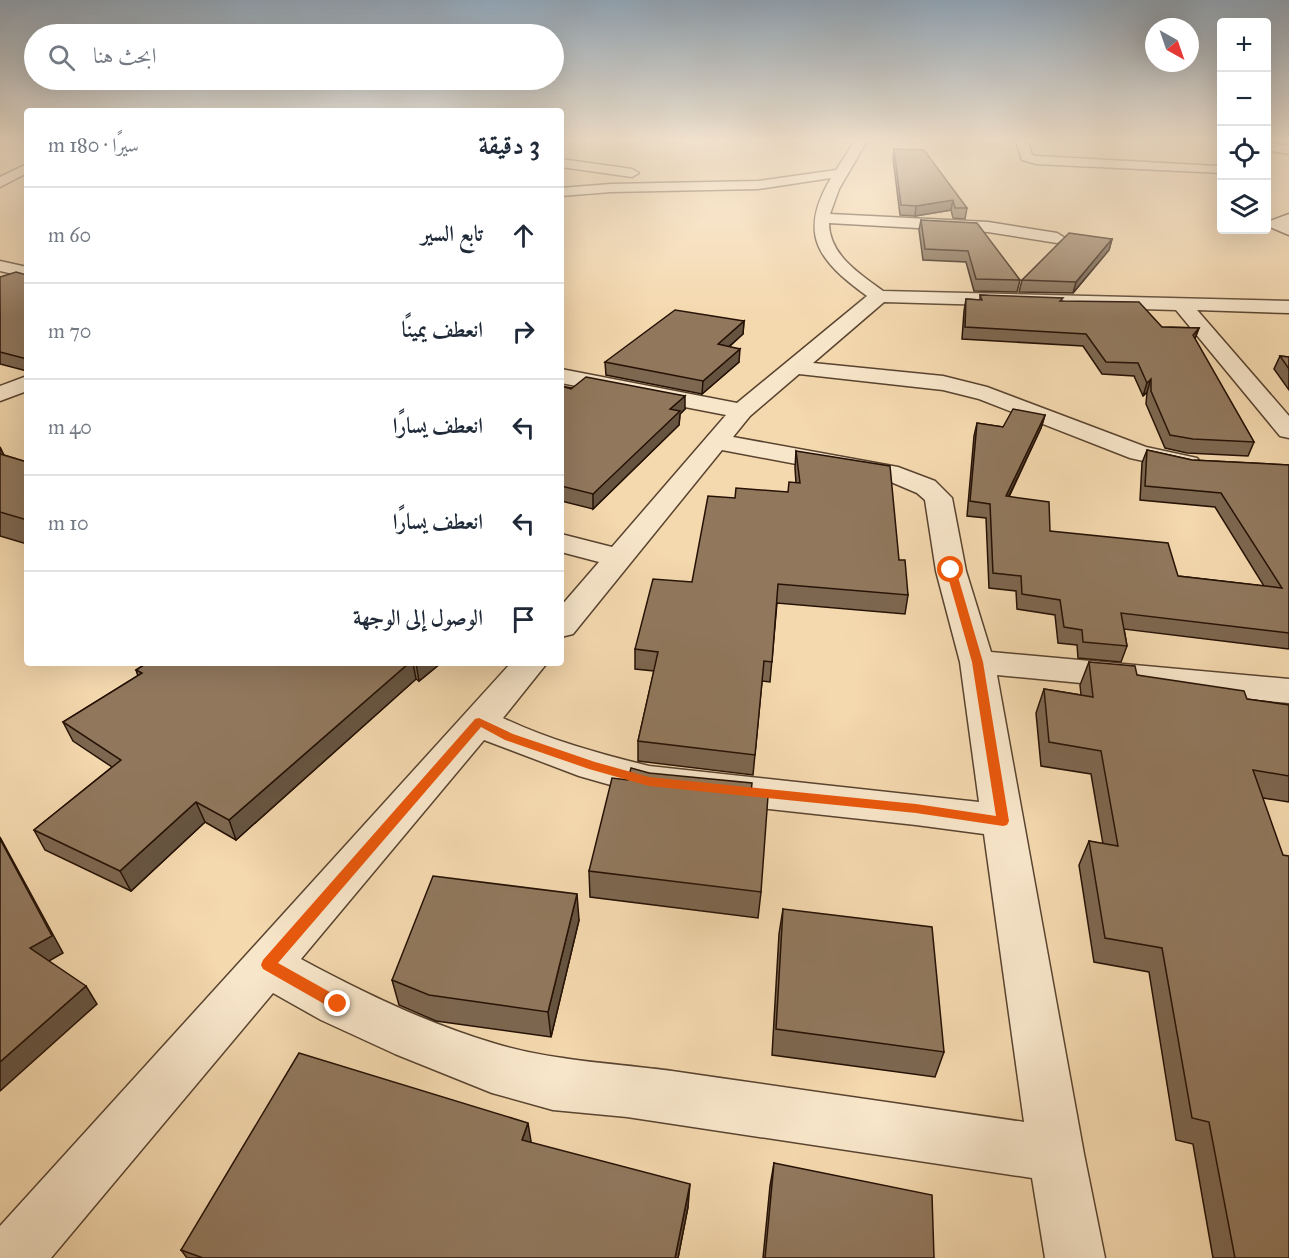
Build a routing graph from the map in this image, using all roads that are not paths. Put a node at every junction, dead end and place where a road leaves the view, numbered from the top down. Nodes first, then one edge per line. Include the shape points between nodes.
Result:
1 (829, 200) edge
2 (821, 218) junction
3 (1289, 219) edge
4 (1289, 230) edge
5 (1057, 238) dead end
6 (0, 266) edge
7 (24, 271) edge
8 (879, 296) junction
9 (1181, 303) junction
10 (1289, 307) edge
11 (794, 367) junction
12 (564, 377) edge
13 (24, 384) edge
14 (0, 394) edge
15 (0, 399) edge
16 (24, 405) edge
17 (741, 411) junction
18 (1289, 431) edge
19 (717, 442) junction
20 (1210, 464) edge
21 (564, 544) edge
22 (619, 558) junction
23 (564, 623) edge
24 (978, 662) junction
25 (527, 666) edge
26 (1289, 691) edge
27 (479, 722) junction
28 (1003, 821) junction
29 (268, 965) junction
30 (1056, 1154) junction
31 (12, 1258) edge
32 (1075, 1258) edge

1 - 2 street
2 - 5 street via 988,227
2 - 8 street via 820,234 831,257
3 - 4 street via 1275,224
6 - 7 street
8 - 9 street
8 - 11 street
9 - 10 street
9 - 18 street
11 - 17 street
11 - 20 street via 943,383 987,394 1139,453
12 - 17 street
13 - 14 street
15 - 16 street
17 - 19 street
19 - 22 street
19 - 24 street via 897,475 927,488 938,498 951,570
21 - 22 street
22 - 23 street
24 - 26 street
24 - 28 street
25 - 27 street
27 - 28 street via 509,737 649,781
27 - 29 street
28 - 30 street
29 - 30 street via 338,1004 413,1037 492,1068 553,1084 627,1091
29 - 31 street
30 - 32 street

